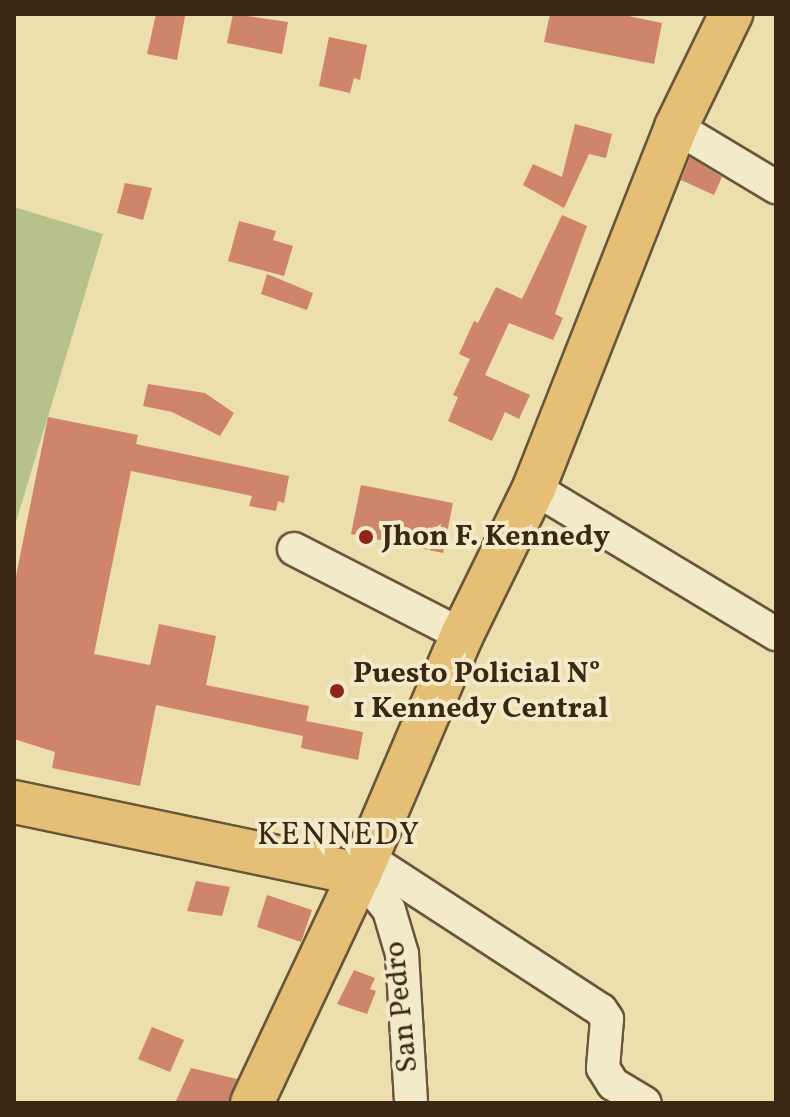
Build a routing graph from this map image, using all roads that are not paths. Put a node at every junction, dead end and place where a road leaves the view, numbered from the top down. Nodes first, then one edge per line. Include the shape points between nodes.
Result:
1 (721, 23) edge
2 (676, 127) junction
3 (776, 187) edge
4 (534, 488) junction
5 (294, 549) dead end
6 (776, 634) edge
7 (462, 635) junction
8 (14, 802) edge
9 (363, 866) junction
10 (252, 1103) edge
11 (411, 1103) edge
12 (645, 1103) edge

1 - 2 main road
2 - 3 street
2 - 4 main road
4 - 6 street
4 - 7 main road
5 - 7 street
7 - 9 main road
8 - 9 main road
9 - 10 main road
9 - 11 street, San Pedro via 389,910 402,954
9 - 12 street via 601,1010 607,1019 603,1068 613,1084

